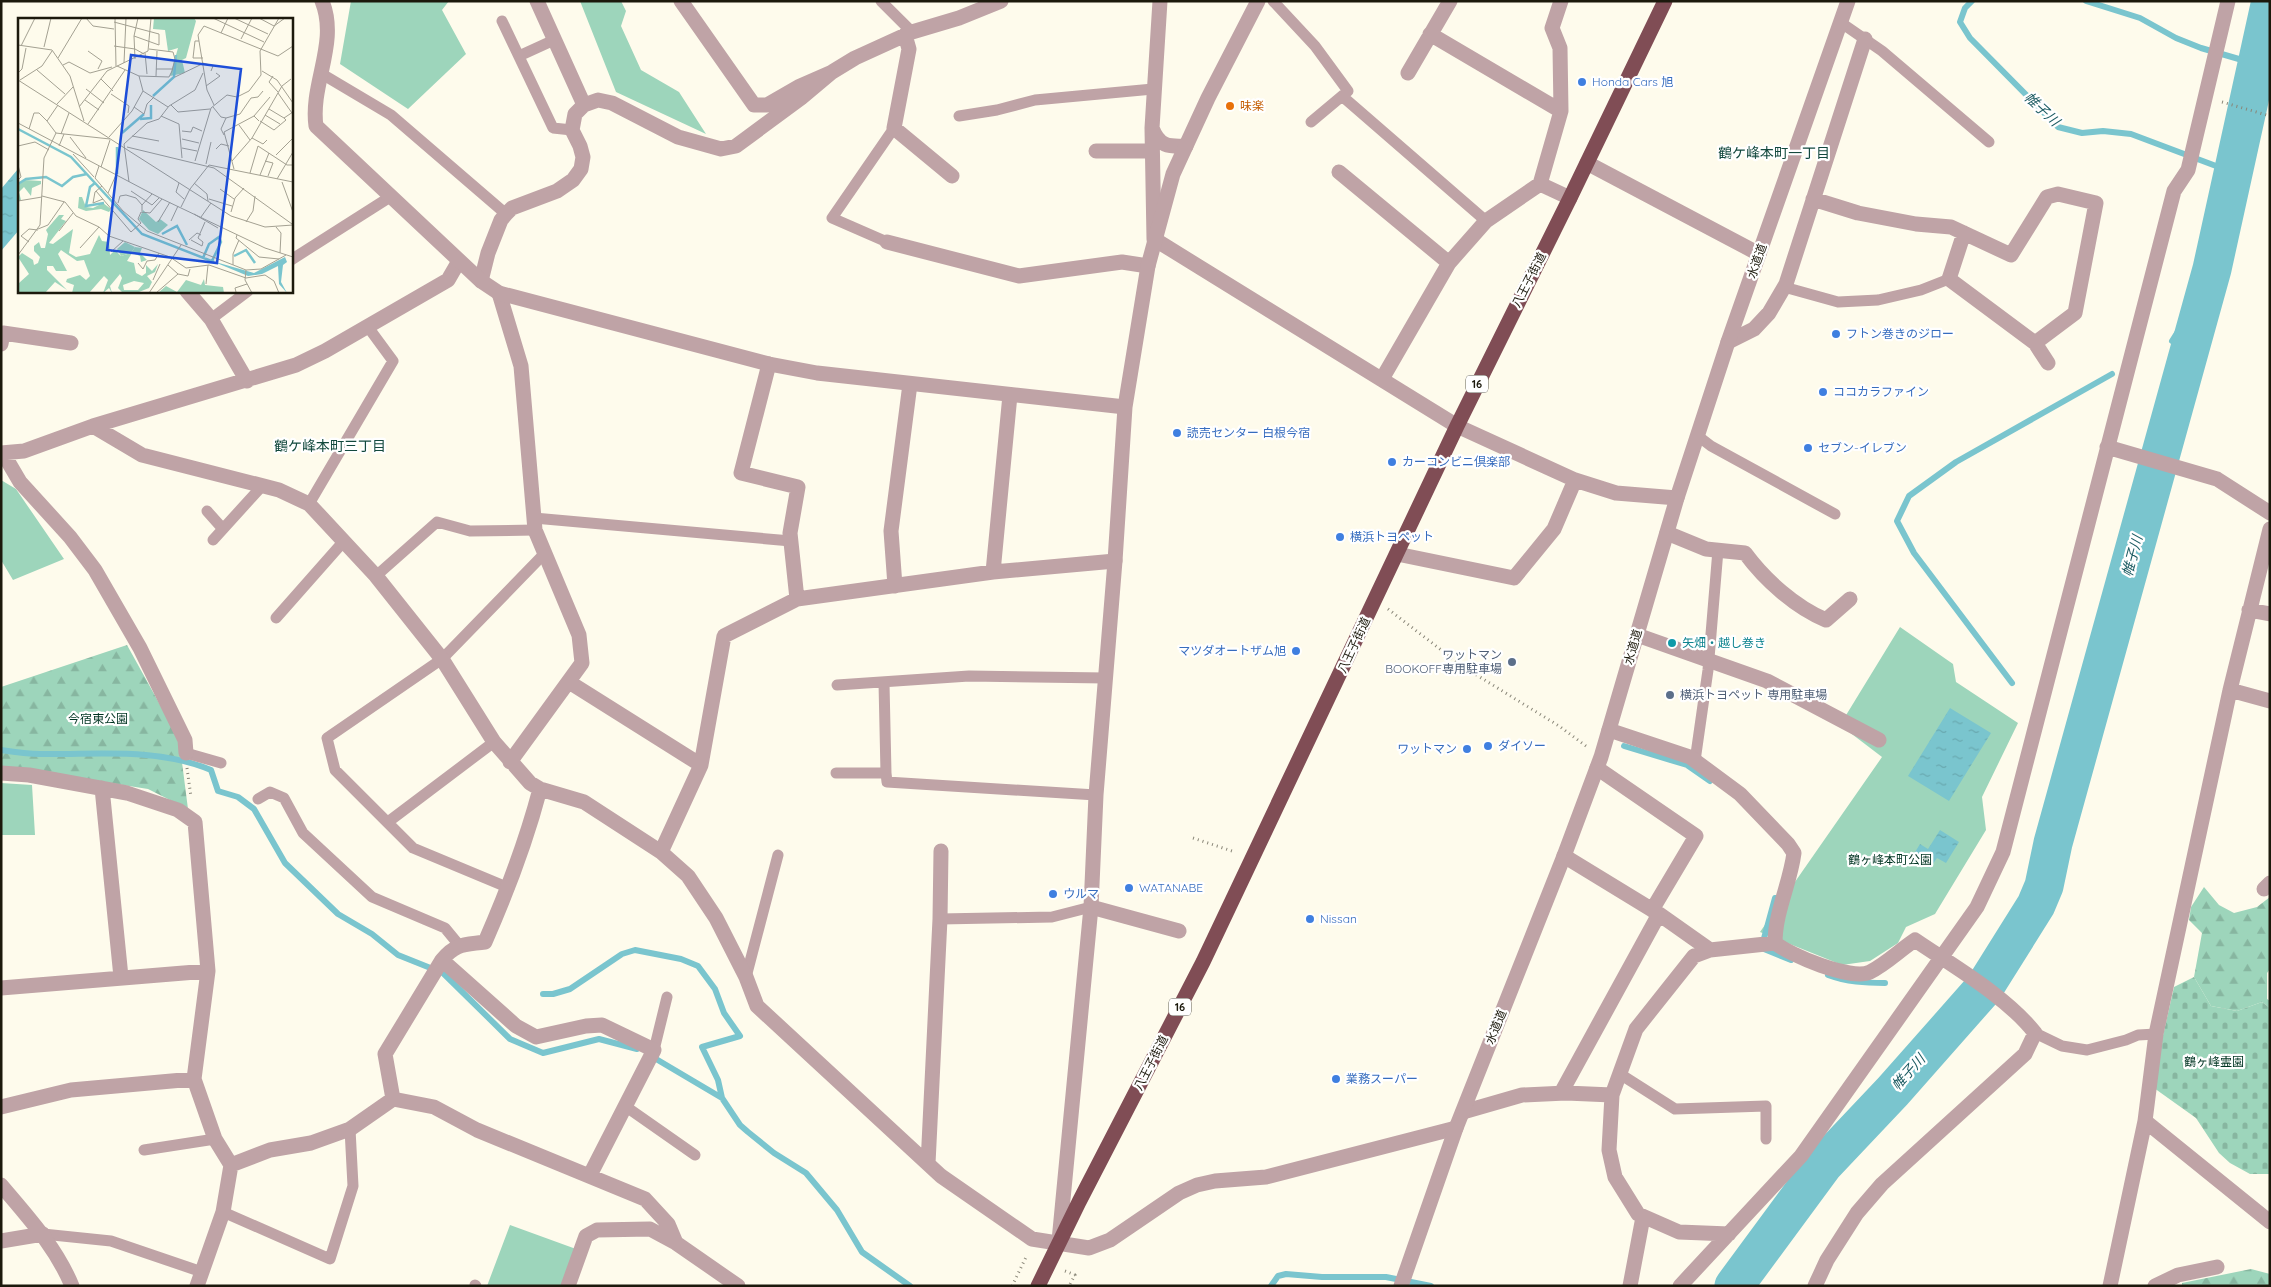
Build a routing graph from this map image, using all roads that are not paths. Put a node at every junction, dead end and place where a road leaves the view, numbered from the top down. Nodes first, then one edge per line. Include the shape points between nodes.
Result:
1 (322, 1) edge
2 (537, 1) edge
3 (681, 1) edge
4 (881, 1) edge
5 (1001, 1) edge
6 (1160, 1) edge
7 (1258, 1) edge
8 (1273, 1) edge
9 (1450, 1) edge
10 (1561, 1) edge
11 (1664, 1) edge
12 (1848, 1) edge
13 (2228, 1) edge
14 (502, 21) dead end
15 (1840, 22) junction
16 (908, 34) junction
17 (1430, 34) junction
18 (1865, 39) junction
19 (554, 40) junction
20 (519, 56) junction
21 (832, 72) junction
22 (1408, 73) dead end
23 (322, 74) junction
24 (1153, 89) junction
25 (1342, 96) junction
26 (584, 105) junction
27 (1561, 111) junction
28 (959, 116) dead end
29 (1311, 122) dead end
30 (894, 128) junction
31 (1152, 128) junction
32 (572, 130) junction
33 (1990, 142) dead end
34 (1186, 146) junction
35 (1096, 151) dead end
36 (1152, 151) junction
37 (1587, 163) junction
38 (1339, 172) dead end
39 (952, 176) dead end
40 (1540, 184) junction
41 (390, 197) junction
42 (1570, 198) junction
43 (1813, 199) junction
44 (506, 214) junction
45 (1486, 222) junction
46 (1964, 233) junction
47 (1154, 239) junction
48 (887, 242) joint
49 (1759, 254) junction
50 (292, 259) edge
51 (459, 261) junction
52 (1449, 263) junction
53 (1148, 266) junction
54 (1948, 279) junction
55 (481, 282) junction
56 (1784, 288) junction
57 (188, 292) edge
58 (247, 292) edge
59 (498, 293) junction
60 (210, 319) junction
61 (368, 327) junction
62 (1728, 342) junction
63 (71, 343) dead end
64 (2035, 343) junction
65 (1, 344) edge
66 (2048, 363) dead end
67 (769, 364) junction
68 (1382, 379) junction
69 (247, 381) junction
70 (910, 384) junction
71 (1010, 395) junction
72 (1125, 407) junction
73 (93, 426) junction
74 (1457, 426) junction
75 (1698, 436) junction
76 (2107, 447) junction
77 (2, 453) edge
78 (1575, 480) junction
79 (262, 486) junction
80 (1677, 498) junction
81 (309, 504) junction
82 (207, 510) dead end
83 (2270, 512) edge
84 (1835, 514) dead end
85 (535, 524) junction
86 (223, 529) junction
87 (2270, 529) edge
88 (1667, 533) junction
89 (213, 540) dead end
90 (791, 540) junction
91 (344, 541) junction
92 (1718, 550) junction
93 (545, 554) junction
94 (1396, 554) junction
95 (1115, 561) junction
96 (993, 572) junction
97 (376, 576) junction
98 (895, 586) junction
99 (1850, 599) dead end
100 (797, 600) junction
101 (2249, 610) junction
102 (2270, 614) edge
103 (276, 618) dead end
104 (1636, 635) junction
105 (442, 659) junction
106 (1709, 659) junction
107 (1106, 678) junction
108 (569, 682) junction
109 (884, 683) junction
110 (837, 685) dead end
111 (2230, 690) junction
112 (2270, 701) edge
113 (1609, 730) junction
114 (1879, 740) dead end
115 (494, 742) junction
116 (186, 753) joint
117 (1695, 761) junction
118 (510, 762) junction
119 (1599, 762) junction
120 (221, 763) dead end
121 (701, 765) junction
122 (1, 773) edge
123 (836, 773) dead end
124 (886, 773) junction
125 (102, 788) junction
126 (540, 788) junction
127 (1096, 795) junction
128 (258, 799) dead end
129 (388, 822) junction
130 (941, 851) dead end
131 (661, 852) junction
132 (778, 855) dead end
133 (1564, 856) junction
134 (509, 888) junction
135 (1090, 906) junction
136 (1655, 912) junction
137 (940, 919) junction
138 (1179, 931) dead end
139 (1767, 944) junction
140 (459, 945) junction
141 (1710, 950) junction
142 (1941, 958) junction
143 (442, 960) junction
144 (208, 971) junction
145 (121, 977) junction
146 (746, 977) junction
147 (1, 988) edge
148 (667, 997) dead end
149 (2035, 1033) junction
150 (2156, 1034) junction
151 (654, 1050) junction
152 (1620, 1074) junction
153 (194, 1079) junction
154 (1561, 1093) junction
155 (1612, 1095) junction
156 (393, 1098) junction
157 (1, 1106) edge
158 (625, 1106) junction
159 (1463, 1112) junction
160 (2145, 1121) junction
161 (1456, 1128) junction
162 (350, 1129) junction
163 (215, 1139) junction
164 (1766, 1139) dead end
165 (144, 1150) dead end
166 (695, 1155) dead end
167 (928, 1164) junction
168 (231, 1165) junction
169 (590, 1175) junction
170 (1, 1185) edge
171 (223, 1212) junction
172 (1643, 1217) junction
173 (2270, 1222) edge
174 (42, 1234) junction
175 (1729, 1234) junction
176 (1, 1241) edge
177 (1059, 1242) junction
178 (676, 1243) junction
179 (2217, 1267) dead end
180 (200, 1279) edge
181 (72, 1286) edge
182 (568, 1286) edge
183 (738, 1286) edge
184 (1038, 1286) edge
185 (1401, 1286) edge
186 (1630, 1286) edge
187 (1680, 1286) edge
188 (1815, 1286) edge
189 (2110, 1286) edge
190 (2155, 1286) edge

1 - 23 street via 328,26
2 - 19 street
3 - 21 street via 754,105 767,105
4 - 16 lane
5 - 16 street
6 - 24 street
7 - 34 street
8 - 25 lane via 1315,46 1348,91
9 - 17 street
10 - 27 street via 1552,28 1560,48
11 - 37 highway, 八王子街道 / 16
12 - 15 street, 水道道
13 - 76 street via 2188,170 2174,191
14 - 20 lane
15 - 18 lane
15 - 49 street, 水道道
16 - 21 street
16 - 30 street via 909,49
17 - 22 street
17 - 27 street
18 - 33 lane
18 - 43 street
19 - 20 lane
19 - 26 street
20 - 32 lane via 553,128
21 - 26 street via 736,146 721,149 678,137 612,103 598,100
23 - 41 street via 314,113 316,126
23 - 44 lane via 391,115
24 - 28 lane via 1035,100
24 - 31 street
25 - 29 lane
25 - 45 lane
26 - 32 street via 575,114
27 - 40 street
30 - 39 street
30 - 48 lane via 832,218
31 - 34 street via 1162,144
31 - 36 street
32 - 44 street via 583,157 581,169 573,180 556,191 512,208
34 - 47 street via 1173,174
35 - 36 street
36 - 47 street
37 - 42 highway, 八王子街道 / 16
37 - 49 street
38 - 52 street
40 - 42 street
40 - 45 street
41 - 50 lane
41 - 51 street
42 - 74 highway, 八王子街道 / 16
43 - 46 street via 1858,213 1916,224 1951,226
43 - 56 street
44 - 55 street via 488,253
45 - 52 street
46 - 54 street
46 - 64 street via 2011,255 2047,197 2058,194 2096,203 2075,313
47 - 53 street
47 - 68 street
48 - 53 street via 1019,276 1122,262
49 - 62 street, 水道道
51 - 55 street
51 - 61 street via 448,280
52 - 68 street
53 - 72 street
54 - 56 lane via 1921,290 1878,300 1838,302
54 - 64 street
55 - 59 street
56 - 62 street via 1769,313 1754,329
57 - 60 street
58 - 60 lane
59 - 67 street
59 - 85 street via 521,366
60 - 69 street
61 - 69 street via 296,365
61 - 81 lane via 393,361
62 - 75 street, 水道道
63 - 65 street via 3,333
64 - 66 street
67 - 70 street
67 - 90 street via 741,473 798,487
68 - 74 street
69 - 73 street
70 - 71 street
70 - 98 street via 891,532
71 - 72 street
71 - 96 street
72 - 95 street
73 - 77 street via 24,451
73 - 79 street via 142,455
74 - 78 street
74 - 94 highway, 八王子街道 / 16
75 - 80 street, 水道道
75 - 84 lane
76 - 83 street via 2217,479
76 - 142 street via 2003,852 1977,907
77 - 116 street via 20,482 95,570 140,648 185,740
78 - 80 street via 1616,492
78 - 94 street via 1554,529 1514,578
79 - 81 street
79 - 86 lane
80 - 88 street, 水道道
81 - 91 street
82 - 86 lane
85 - 90 lane
85 - 93 street
85 - 97 lane via 470,531 436,522
86 - 89 lane
87 - 101 street
88 - 92 street via 1706,549
88 - 104 street, 水道道
90 - 100 street
91 - 97 street
91 - 103 lane
92 - 99 street via 1745,553 1763,575 1811,614 1826,620
92 - 106 lane
93 - 105 lane
93 - 108 street via 579,635 582,663
94 - 177 highway, 八王子街道 / 16 via 1203,962
95 - 96 street
95 - 107 street
96 - 98 street
97 - 105 street
98 - 100 street
100 - 121 street via 724,636
101 - 102 street
101 - 111 street
104 - 106 street
104 - 113 street, 水道道
105 - 115 street
105 - 129 lane via 327,738 335,770
106 - 114 street via 1767,681
106 - 117 lane
107 - 109 lane via 969,676
107 - 127 street
108 - 118 street
108 - 121 street
109 - 110 lane
109 - 124 lane
111 - 112 street
111 - 150 street
113 - 117 street
113 - 119 street, 水道道
115 - 118 street
115 - 129 lane
116 - 120 lane
117 - 139 street via 1740,794 1794,853
118 - 126 street
119 - 133 street, 水道道
119 - 136 street via 1696,836
121 - 131 street
122 - 125 street
123 - 124 lane
124 - 127 lane via 887,782
125 - 144 street via 178,810 195,822
125 - 145 street
126 - 131 street via 584,802
126 - 134 street
127 - 135 street
128 - 140 lane via 270,792 284,798 303,832 372,896 446,928
129 - 134 lane via 413,848
130 - 137 street
131 - 146 street via 688,876 716,918
132 - 146 lane
133 - 136 street
133 - 159 street, 水道道
134 - 140 street via 485,942
135 - 137 lane via 1052,917
135 - 138 street
135 - 177 street
136 - 141 street
136 - 154 street
137 - 167 street
139 - 141 street
139 - 142 street via 1845,973 1868,973 1915,940
140 - 143 street
141 - 152 street via 1694,956 1636,1029
142 - 149 street via 2024,1019
142 - 175 street via 1801,1156
143 - 151 street via 516,1026 536,1037 602,1025
143 - 156 street via 386,1054
144 - 145 street
144 - 153 street
145 - 147 street
146 - 167 street via 757,1006
148 - 151 lane
149 - 150 lane via 2062,1046 2087,1050 2138,1034
149 - 188 street via 2025,1054 1882,1184 1857,1213 1827,1260
150 - 160 street
151 - 158 street
152 - 155 street
152 - 164 lane via 1675,1109 1766,1106
153 - 157 street via 71,1090
153 - 163 street
154 - 155 street
154 - 159 street via 1522,1095
155 - 172 street via 1609,1150 1616,1177
156 - 162 street
156 - 169 street via 434,1107 477,1130
158 - 166 lane
158 - 169 street
159 - 161 street, 水道道
160 - 173 street
160 - 189 street
161 - 177 street via 1266,1177 1197,1185 1110,1240 1089,1248
161 - 185 street, 水道道
162 - 168 street via 311,1144 270,1150
162 - 171 lane via 353,1186 330,1259
163 - 165 lane
163 - 168 street
167 - 177 street via 1032,1239
168 - 171 street
169 - 178 street via 645,1199 668,1224
170 - 174 street
171 - 180 street
172 - 175 street via 1679,1232
172 - 186 street
174 - 176 street
174 - 180 lane via 111,1241
174 - 181 street
175 - 187 street
177 - 184 highway, 八王子街道 / 16
178 - 182 street via 650,1229 597,1230 586,1236
178 - 183 street
179 - 190 street via 2178,1275

